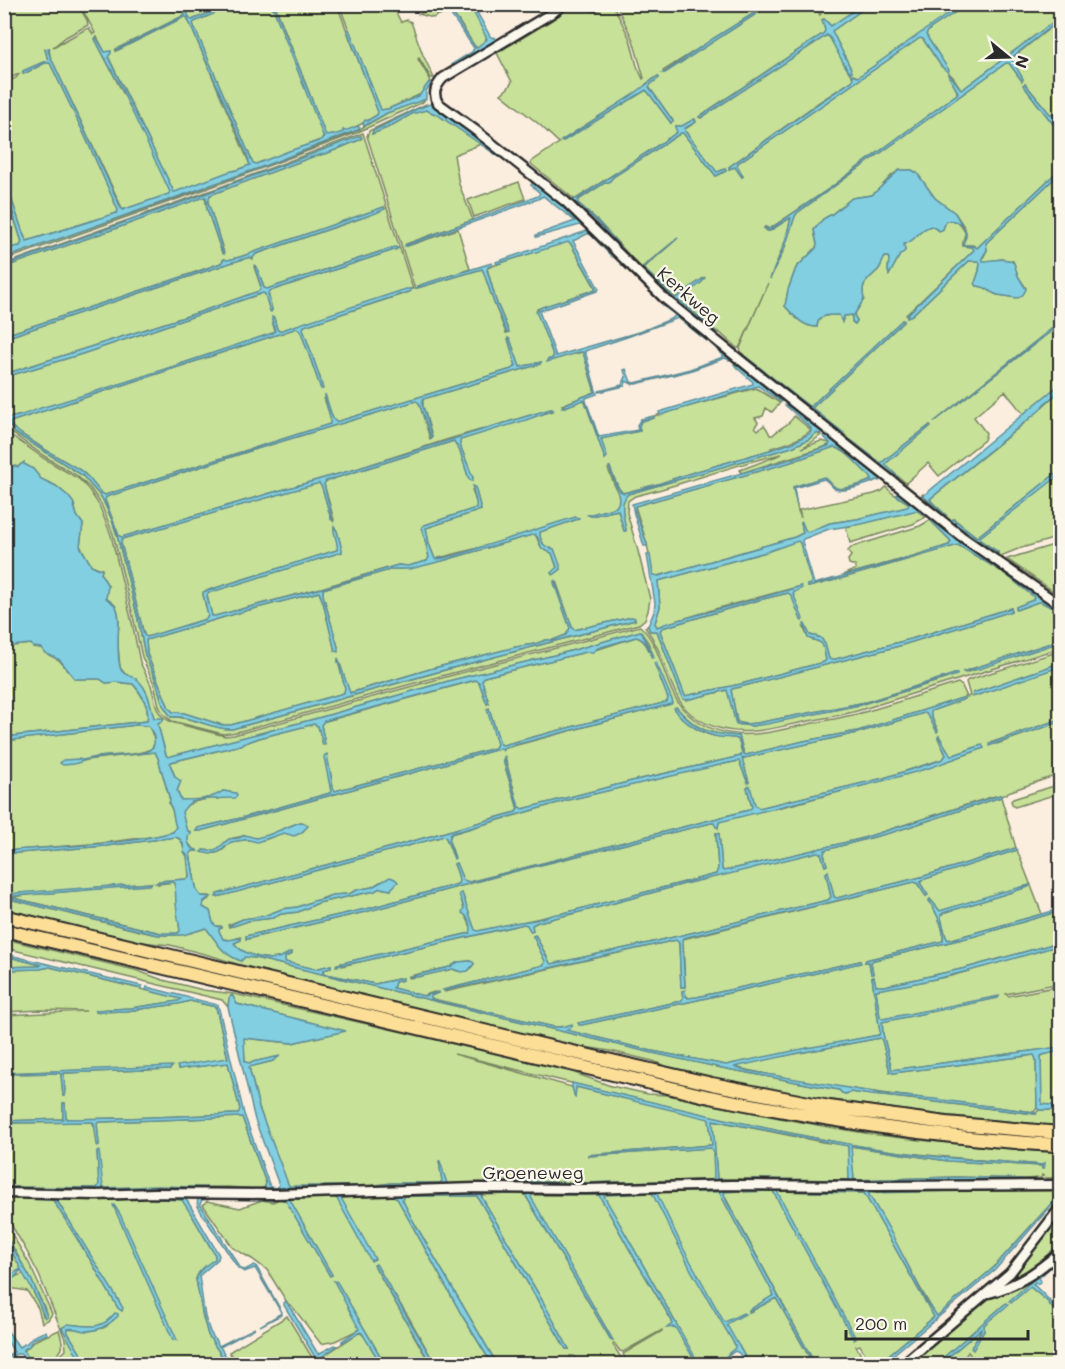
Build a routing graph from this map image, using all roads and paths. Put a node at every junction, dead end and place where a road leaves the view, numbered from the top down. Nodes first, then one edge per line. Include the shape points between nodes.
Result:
1 (563, 4) edge
2 (1060, 604) edge
3 (4, 916) edge
4 (4, 930) edge
5 (1060, 1133) edge
6 (1060, 1145) edge
7 (1060, 1185) edge
8 (4, 1193) edge
9 (1060, 1208) edge
10 (1060, 1252) edge
11 (986, 1293) junction
12 (903, 1365) edge

1 - 2 street, Kerkweg via 443,78 436,86 438,103 566,202 665,299 756,373 961,536
3 - 5 highway via 712,1084 864,1112
4 - 6 highway via 710,1097 905,1131
7 - 8 street, Groeneweg via 732,1185 274,1194
9 - 11 street via 1010,1273
10 - 11 street via 1030,1276
11 - 12 street

